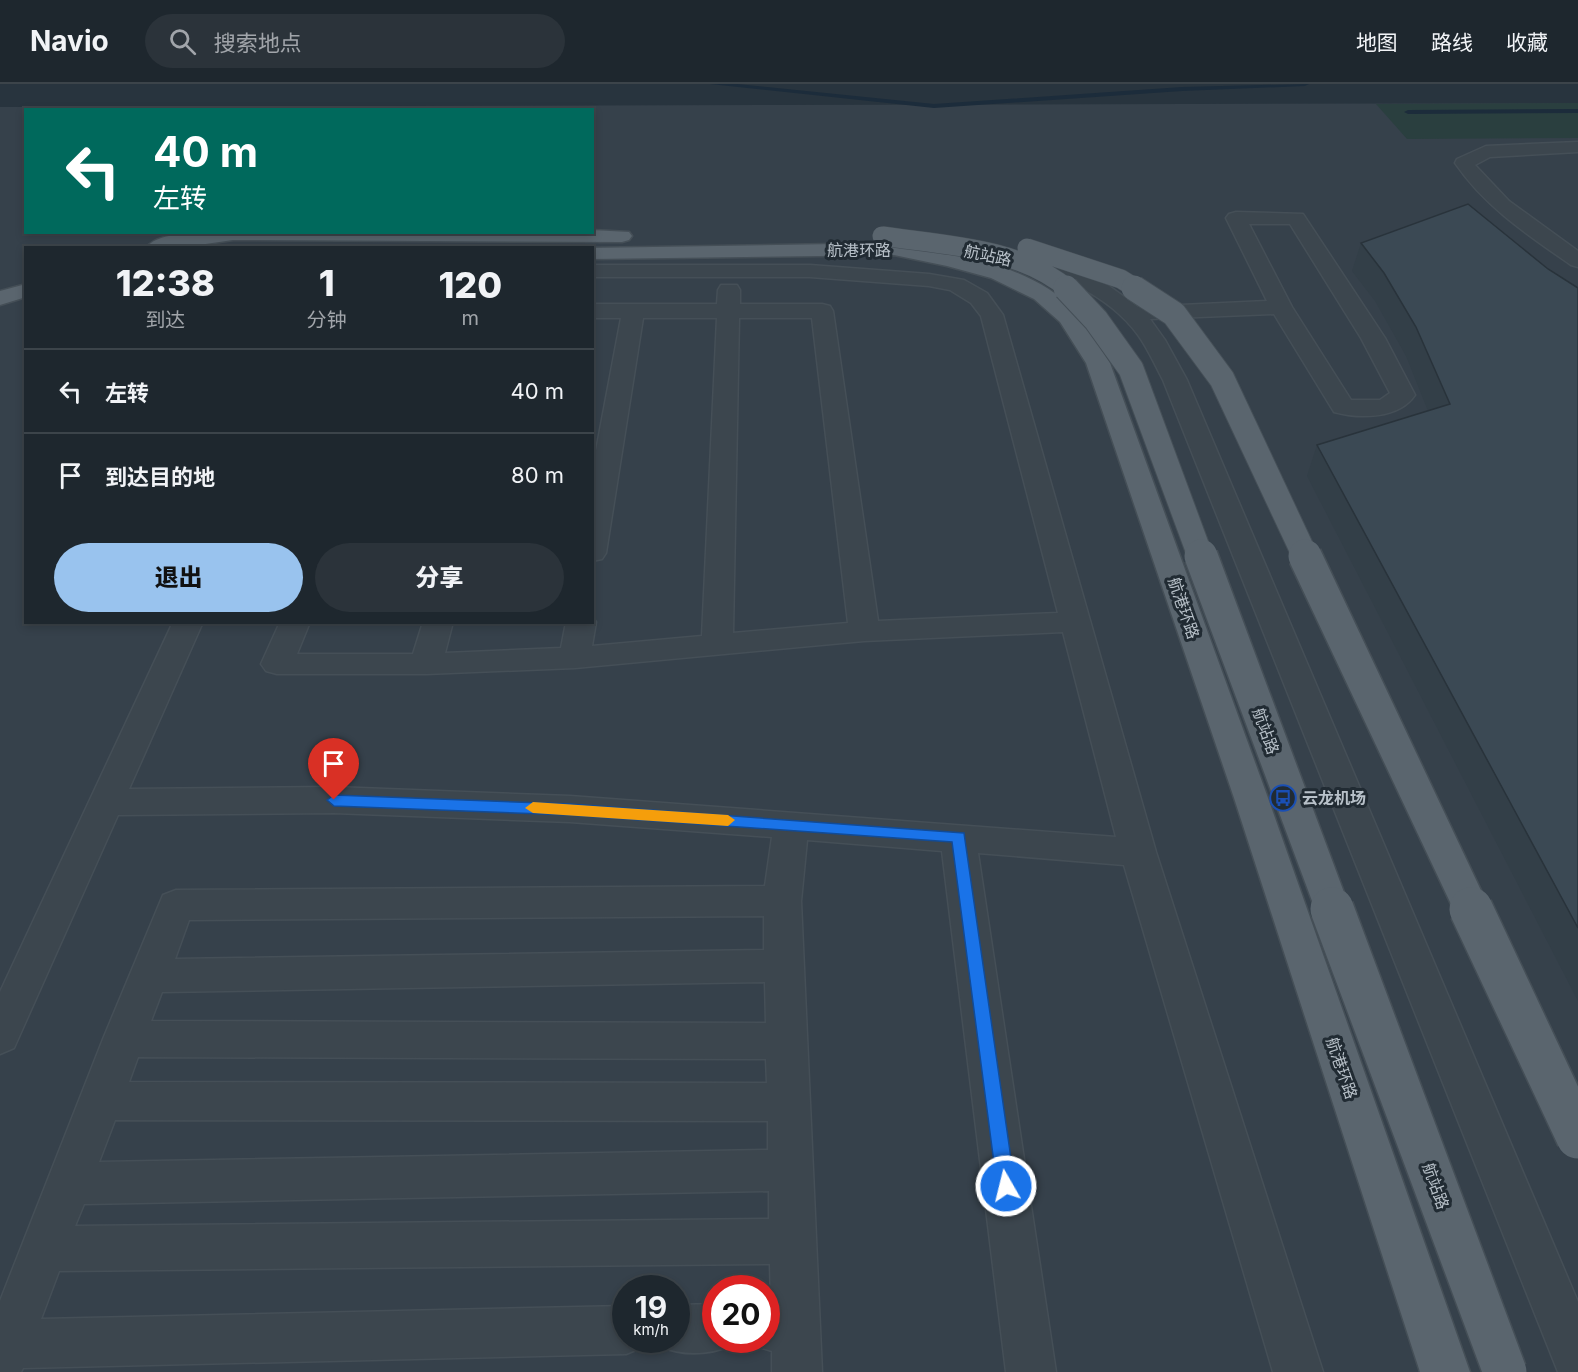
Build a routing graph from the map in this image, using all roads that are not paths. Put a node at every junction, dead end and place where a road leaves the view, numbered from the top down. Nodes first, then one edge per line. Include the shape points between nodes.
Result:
1 (1578, 147) edge
2 (233, 234) edge
3 (233, 234) edge
4 (888, 242) junction
5 (162, 246) edge
6 (594, 253) edge
7 (1578, 261) edge
8 (594, 271) edge
9 (731, 271) junction
10 (24, 291) edge
11 (24, 297) edge
12 (0, 300) edge
13 (1281, 307) junction
14 (594, 311) edge
15 (633, 311) junction
16 (727, 311) junction
17 (1131, 314) junction
18 (594, 541) edge
19 (1075, 622) junction
20 (187, 624) edge
21 (294, 624) edge
22 (437, 624) edge
23 (581, 624) edge
24 (864, 631) junction
25 (717, 645) junction
26 (575, 658) junction
27 (426, 664) junction
28 (105, 802) junction
29 (791, 825) junction
30 (958, 837) junction
31 (1138, 852) junction
32 (782, 901) junction
33 (784, 966) junction
34 (148, 976) junction
35 (0, 1036) edge
36 (123, 1039) junction
37 (787, 1041) junction
38 (100, 1101) junction
39 (790, 1102) junction
40 (1578, 1137) edge
41 (791, 1170) junction
42 (70, 1183) junction
43 (793, 1241) junction
44 (44, 1249) junction
45 (612, 1331) edge
46 (786, 1342) edge
47 (4, 1354) edge
48 (1578, 1360) edge
49 (1031, 1372) edge
50 (1298, 1372) edge
51 (1445, 1372) edge
52 (1505, 1372) edge

1 - 7 lane via 1486,152 1464,163 1478,184 1504,207
2 - 4 main road, 航站路
3 - 5 main road, 航站路
4 - 6 main road, 航港环路
4 - 17 lane via 991,251 1033,260 1074,274
4 - 40 main road, 航站路, bridge via 923,235 987,240 1044,252 1121,279 1174,314 1222,379
4 - 51 main road, 航港环路 via 999,273 1042,294 1069,318 1098,363 1255,810
4 - 52 main road, 航站路, bridge via 1012,259 1056,280 1096,320 1131,369
8 - 9 lane
9 - 16 lane
9 - 19 lane via 918,278 956,285 979,298 995,324
10 - 12 main road
11 - 12 lane
13 - 13 lane via 1343,407 1386,407 1403,395 1373,338 1296,218 1236,218
13 - 17 lane
14 - 15 lane
15 - 16 lane
15 - 18 lane
16 - 24 lane via 822,311
16 - 25 lane
17 - 48 lane via 1146,329 1175,380
19 - 24 lane
19 - 31 lane
20 - 28 lane
21 - 27 lane via 277,664
22 - 27 lane
23 - 26 lane
24 - 25 lane
25 - 26 lane
26 - 27 lane
28 - 29 lane via 334,800 570,809
28 - 35 lane
29 - 30 lane
29 - 32 lane
30 - 31 lane
30 - 49 lane
31 - 50 lane
32 - 33 lane
32 - 34 lane via 176,905
33 - 34 lane
33 - 37 lane
34 - 36 lane
36 - 37 lane
36 - 38 lane
37 - 39 lane
38 - 39 lane
38 - 42 lane
39 - 41 lane
41 - 42 lane
41 - 43 lane
42 - 44 lane
43 - 44 lane
43 - 46 lane
44 - 47 lane
45 - 47 lane

